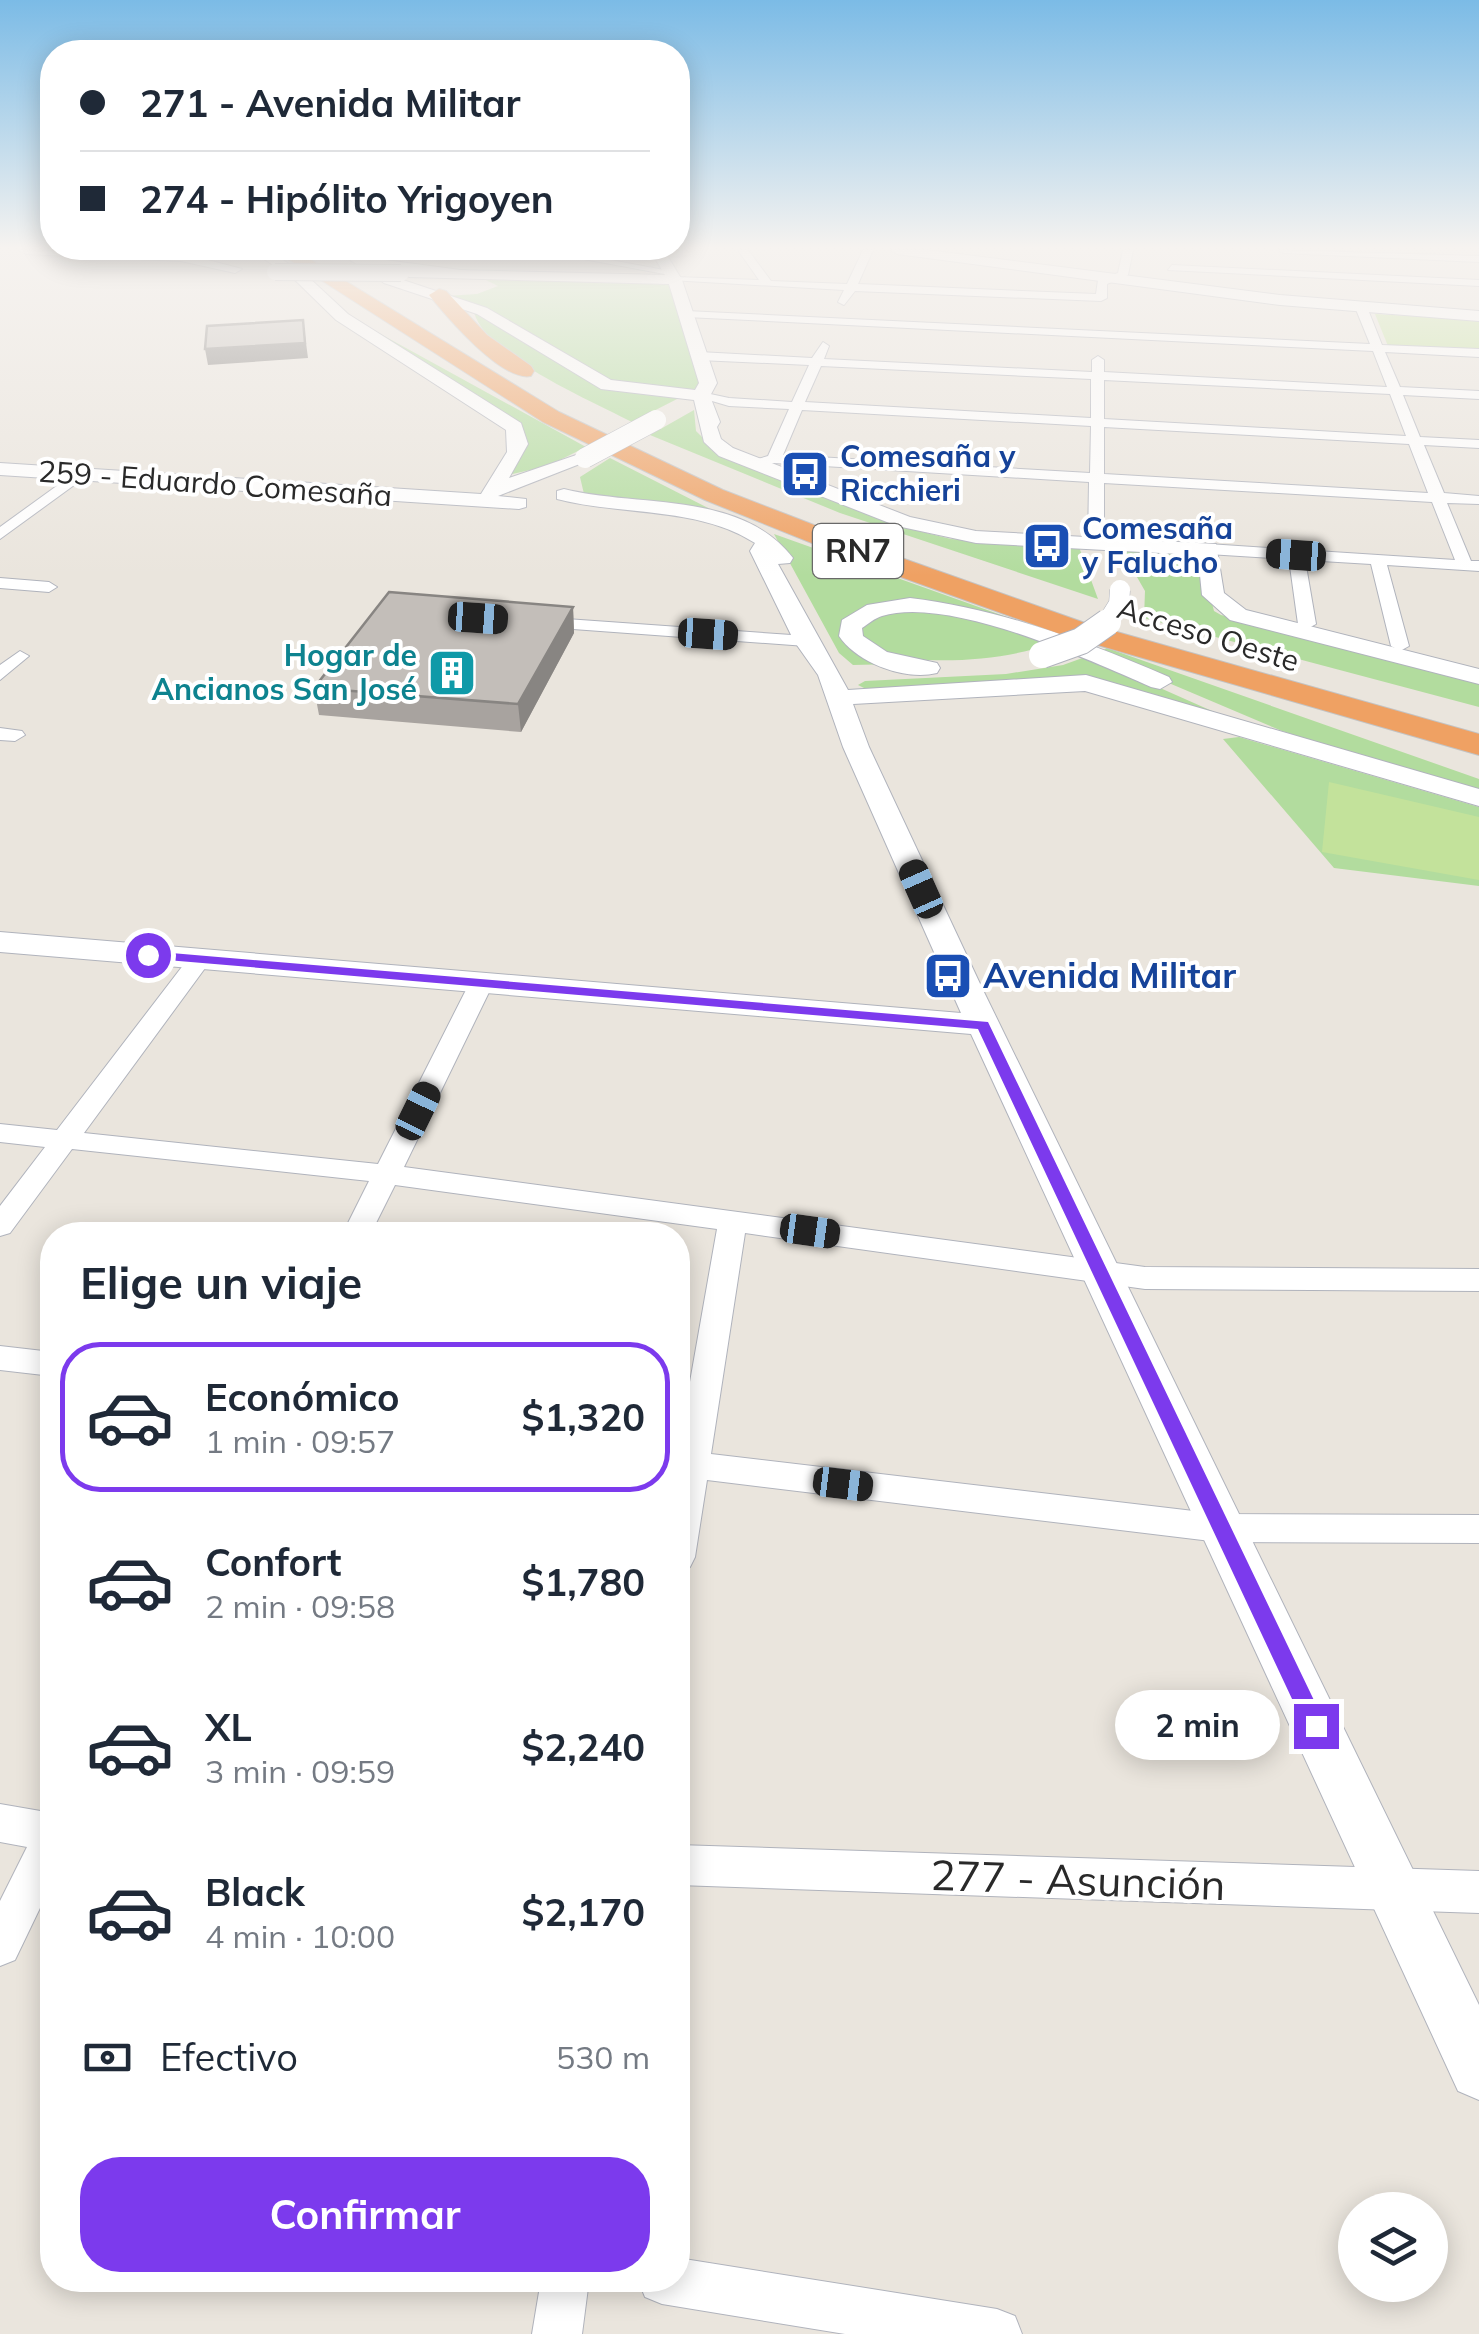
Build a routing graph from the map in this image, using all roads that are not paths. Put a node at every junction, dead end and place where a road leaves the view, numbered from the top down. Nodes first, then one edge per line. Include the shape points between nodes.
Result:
1 (407, 359) edge
2 (431, 359) edge
3 (447, 359) edge
4 (480, 359) edge
5 (502, 359) edge
6 (564, 359) edge
7 (700, 359) edge
8 (767, 359) edge
9 (1098, 359) edge
10 (1381, 359) edge
11 (815, 361) junction
12 (1096, 376) junction
13 (1394, 390) junction
14 (1479, 395) edge
15 (702, 396) junction
16 (795, 406) junction
17 (554, 407) junction
18 (1097, 422) junction
19 (1414, 440) junction
20 (1479, 444) edge
21 (582, 459) junction
22 (760, 461) junction
23 (0, 469) edge
24 (81, 474) junction
25 (1098, 478) junction
26 (498, 488) junction
27 (564, 494) junction
28 (1438, 497) junction
29 (431, 499) junction
30 (1479, 500) edge
31 (527, 504) junction
32 (664, 511) junction
33 (0, 534) edge
34 (766, 542) junction
35 (1096, 543) junction
36 (1208, 550) junction
37 (1296, 555) junction
38 (1378, 560) junction
39 (1472, 566) edge
40 (0, 584) edge
41 (49, 587) dead end
42 (516, 620) edge
43 (1307, 624) dead end
44 (1074, 628) junction
45 (806, 641) junction
46 (1400, 646) dead end
47 (20, 656) dead end
48 (1273, 666) junction
49 (928, 668) junction
50 (0, 674) edge
51 (1479, 677) edge
52 (833, 686) junction
53 (1479, 713) edge
54 (1479, 722) edge
55 (1479, 745) edge
56 (1312, 749) junction
57 (1479, 775) edge
58 (1479, 798) edge
59 (0, 942) edge
60 (199, 960) junction
61 (481, 984) junction
62 (983, 1025) junction
63 (0, 1133) edge
64 (64, 1140) junction
65 (386, 1174) junction
66 (733, 1221) junction
67 (362, 1222) edge
68 (0, 1226) edge
69 (1100, 1272) junction
70 (1479, 1280) edge
71 (0, 1358) edge
72 (40, 1363) edge
73 (690, 1440) edge
74 (690, 1466) edge
75 (1219, 1528) junction
76 (1479, 1529) edge
77 (0, 1823) edge
78 (40, 1830) edge
79 (40, 1865) edge
80 (690, 1865) edge
81 (1394, 1892) junction
82 (1479, 1892) edge
83 (0, 1946) edge
84 (1479, 2070) edge
85 (690, 2285) edge
86 (564, 2292) edge
87 (557, 2334) edge
88 (997, 2334) edge

1 - 26 street via 514,427 519,447
2 - 17 highway via 493,392
3 - 17 highway, Acceso Oeste / RN7
4 - 17 highway, Acceso Oeste / RN7
5 - 17 highway
6 - 15 street via 607,384
7 - 15 street via 708,382
8 - 11 street
9 - 12 street
10 - 13 street
11 - 12 street
11 - 16 street
12 - 13 street
12 - 18 street
13 - 14 street
13 - 19 street
15 - 16 street
15 - 21 street, bridge
15 - 22 street via 713,442
16 - 18 street
16 - 22 street
17 - 44 highway, Acceso Oeste / RN7 via 656,469 792,527
17 - 48 highway, Acceso Oeste / RN7 via 884,542
18 - 19 street
18 - 25 street
19 - 20 street
19 - 28 street
21 - 26 street
21 - 27 street via 569,473
22 - 25 street
22 - 35 street via 940,532
23 - 24 street, 259 - Eduardo Comesaña
24 - 29 street, 259 - Eduardo Comesaña
24 - 33 street
25 - 28 street
25 - 35 street
26 - 27 street, 259 - Eduardo Comesaña via 545,486
26 - 29 street, 259 - Eduardo Comesaña
26 - 31 street via 494,497
27 - 31 street
27 - 32 street, 259 - Eduardo Comesaña
28 - 30 street
28 - 39 street
29 - 31 street, 259 - Eduardo Comesaña
31 - 32 street, 259 - Eduardo Comesaña
32 - 34 street, 259 - Eduardo Comesaña via 733,524
34 - 45 street via 761,551
34 - 52 street via 781,557 833,656
35 - 36 street
35 - 49 street, bridge via 1120,590 1118,609 1104,627 1042,655
36 - 37 street
36 - 51 street via 1213,596 1238,615
37 - 38 street
37 - 43 street
38 - 39 street
38 - 46 street
40 - 41 street
42 - 45 street
44 - 55 highway, Acceso Oeste / RN7
44 - 57 highway
45 - 52 street
47 - 50 street
48 - 53 highway
48 - 54 highway, Acceso Oeste / RN7
49 - 52 street
49 - 56 street via 860,648 850,625 883,607 956,609 1115,662
52 - 56 street via 1086,683
52 - 62 street
56 - 58 street
59 - 60 street
60 - 61 street
60 - 64 street
61 - 62 street
61 - 65 street
62 - 69 street
63 - 64 street
64 - 65 street
64 - 68 street
65 - 66 street
65 - 67 street
66 - 69 street
66 - 73 street
69 - 70 street via 1145,1278
69 - 75 street
71 - 72 street
74 - 75 street
75 - 76 street
75 - 81 street
77 - 78 street
79 - 83 street
80 - 81 street, 277 - Asunción
81 - 82 street, 277 - Asunción
81 - 84 street
85 - 88 street
86 - 87 street

